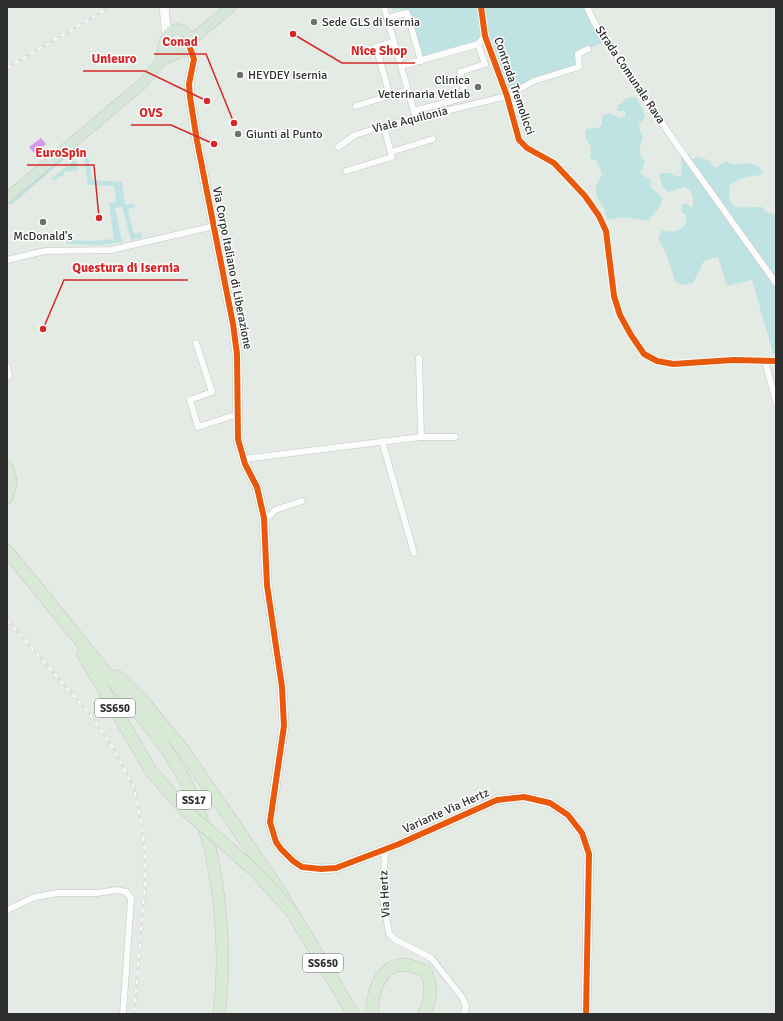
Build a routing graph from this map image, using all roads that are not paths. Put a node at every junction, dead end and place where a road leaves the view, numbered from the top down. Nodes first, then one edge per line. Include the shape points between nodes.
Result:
1 (231, 7) edge
2 (384, 7) edge
3 (481, 7) edge
4 (587, 7) edge
5 (164, 10) edge
6 (387, 18) junction
7 (206, 26) junction
8 (181, 30) junction
9 (485, 36) junction
10 (166, 38) junction
11 (394, 42) junction
12 (190, 44) junction
13 (478, 44) junction
14 (588, 49) dead end
15 (179, 54) junction
16 (161, 61) junction
17 (420, 61) junction
18 (193, 66) junction
19 (401, 66) junction
20 (408, 90) junction
21 (390, 96) junction
22 (508, 96) junction
23 (356, 106) dead end
24 (414, 111) junction
25 (416, 118) junction
26 (384, 126) junction
27 (433, 139) dead end
28 (338, 147) dead end
29 (391, 152) junction
30 (346, 171) dead end
31 (7, 198) edge
32 (214, 226) junction
33 (7, 260) edge
34 (776, 283) edge
35 (196, 343) dead end
36 (419, 358) dead end
37 (765, 361) junction
38 (776, 361) edge
39 (7, 366) edge
40 (9, 376) dead end
41 (776, 402) edge
42 (238, 414) junction
43 (421, 437) junction
44 (455, 437) dead end
45 (382, 441) junction
46 (243, 459) junction
47 (7, 467) edge
48 (7, 497) edge
49 (302, 501) dead end
50 (264, 518) junction
51 (7, 551) edge
52 (414, 553) dead end
53 (50, 604) junction
54 (67, 625) junction
55 (284, 707) joint
56 (384, 854) junction
57 (7, 910) edge
58 (293, 912) junction
59 (123, 1014) edge
60 (220, 1014) edge
61 (352, 1014) edge
62 (372, 1014) edge
63 (424, 1014) edge
64 (464, 1014) edge
65 (586, 1014) edge

1 - 7 main road
2 - 6 street
3 - 9 street, Contrada Tremolicci
4 - 34 street, Strada Comunale Rava via 594,22 675,142
5 - 8 street via 171,22
5 - 10 street
6 - 11 street
6 - 17 street via 407,13
7 - 8 main road via 196,30
7 - 12 main road
8 - 10 main road via 172,31
8 - 12 main road via 188,35
9 - 13 street
9 - 22 street, Contrada Tremolicci
10 - 15 main road via 168,49
10 - 16 main road
11 - 19 street
11 - 21 street via 376,47
12 - 15 main road
12 - 18 street, Via Corpo Italiano di Liberazione
13 - 17 street
13 - 24 street via 485,64 460,72 466,97
14 - 22 street, Viale Aquilonia via 578,54 579,67 534,81
15 - 16 main road
15 - 18 street via 187,57
16 - 31 main road via 143,83
17 - 19 street
18 - 32 street, Via Corpo Italiano di Liberazione via 189,84 190,97
19 - 20 street
20 - 21 street
20 - 24 street
21 - 23 street
22 - 25 street, Viale Aquilonia
22 - 37 street, Contrada Tremolicci via 519,140 527,148 554,163 585,196 599,216 606,231 611,278 620,314 644,354 657,361 673,364 734,360
24 - 25 street
25 - 26 street, Viale Aquilonia
26 - 28 street, Viale Aquilonia via 355,135
26 - 29 street
27 - 29 street
29 - 30 street via 392,158
32 - 33 street via 111,250 45,251
32 - 42 street, Via Corpo Italiano di Liberazione via 237,354
35 - 42 street via 212,392 190,400 198,427
36 - 43 street
37 - 38 street, Contrada Tremolicci
37 - 41 street
39 - 40 street
42 - 46 street, Via Corpo Italiano di Liberazione via 238,439
43 - 44 street
43 - 45 street
45 - 46 street
45 - 52 street
46 - 50 street, Via Corpo Italiano di Liberazione via 257,487
47 - 48 highway via 11,482
49 - 50 street via 275,510
50 - 55 street, Via Corpo Italiano di Liberazione via 267,584 279,655
51 - 53 highway, SS17
53 - 54 highway, SS17
53 - 58 highway, SS650, bridge via 54,616 77,646 151,771 184,809 250,866
54 - 58 highway, SS650, bridge via 167,728
54 - 60 highway, SS17 via 170,754 196,805 209,843 218,898 222,939
55 - 56 street, Variante Via Hertz via 282,740 270,822 276,842 293,861 302,866 321,869 345,866
56 - 64 street, Via Hertz via 383,899 389,933 394,939 431,958 462,997 466,1006
56 - 65 street, Variante Via Hertz via 497,800 524,797 537,799 550,803 568,815 582,833 589,854
57 - 59 street via 35,897 58,893 126,892 131,898
58 - 61 highway, SS650
62 - 63 highway via 375,991 381,976 391,967 400,965 414,965 426,972 432,990 430,1004

